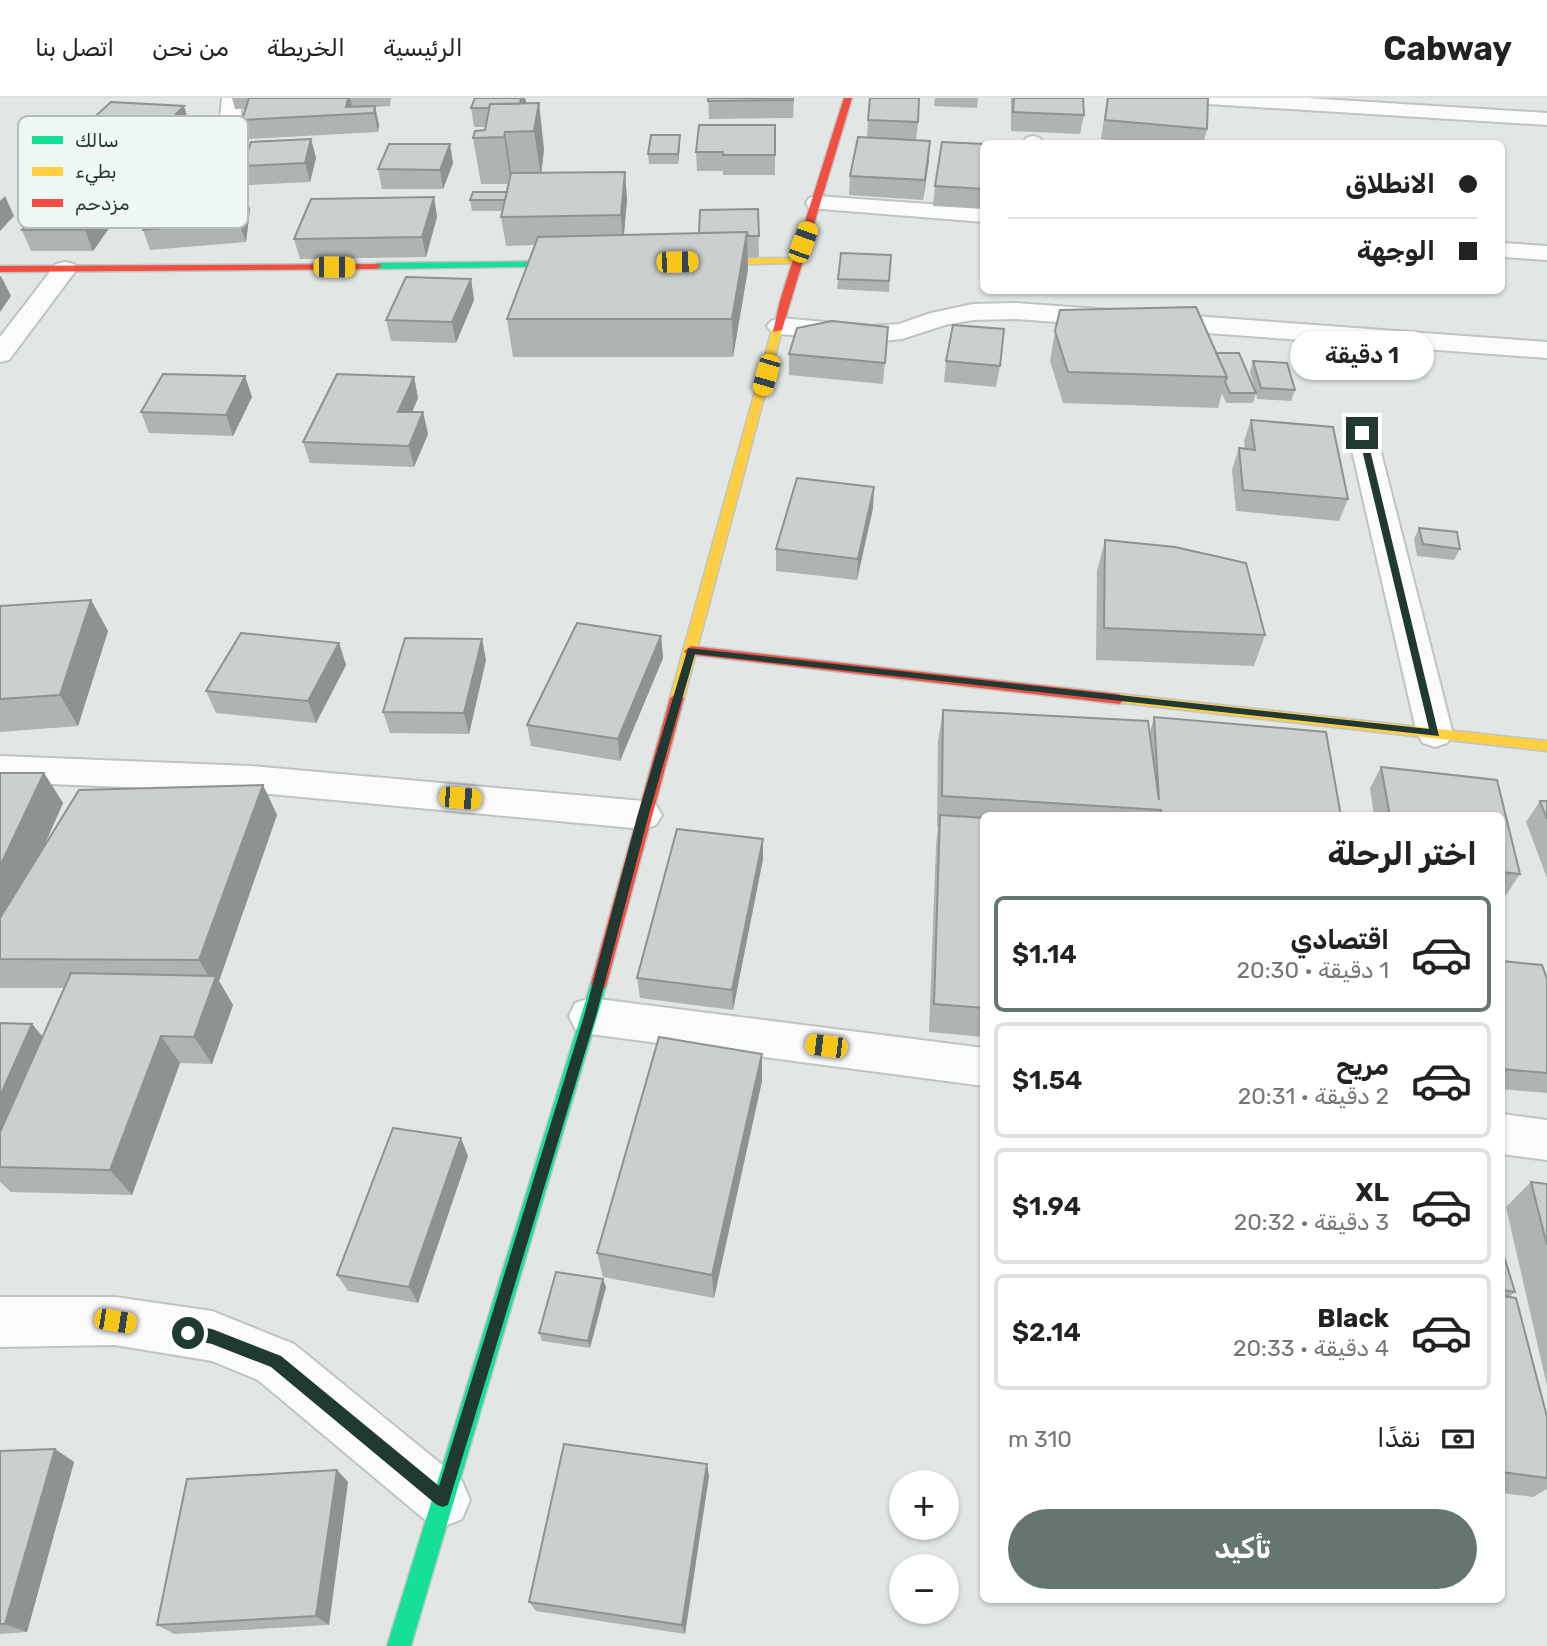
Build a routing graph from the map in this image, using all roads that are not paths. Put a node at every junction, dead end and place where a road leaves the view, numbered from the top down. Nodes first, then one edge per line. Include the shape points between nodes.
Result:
1 (232, 98) edge
2 (848, 98) edge
3 (1209, 98) edge
4 (231, 116) edge
5 (1547, 119) edge
6 (817, 203) junction
7 (980, 215) edge
8 (1505, 250) edge
9 (1547, 253) edge
10 (796, 261) junction
11 (677, 262) edge
12 (596, 263) edge
13 (0, 269) edge
14 (65, 269) junction
15 (780, 326) junction
16 (1547, 350) edge
17 (0, 354) edge
18 (1362, 433) dead end
19 (691, 651) junction
20 (1435, 734) junction
21 (1547, 746) edge
22 (0, 769) edge
23 (643, 814) junction
24 (590, 1016) junction
25 (980, 1066) edge
26 (1505, 1134) edge
27 (1547, 1140) edge
28 (0, 1322) edge
29 (443, 1500) junction
30 (399, 1646) edge

1 - 4 street
2 - 6 main road
3 - 5 street
6 - 7 street
6 - 10 main road
8 - 9 street
10 - 11 main road
10 - 15 main road
12 - 14 main road
13 - 14 main road
14 - 17 street
15 - 16 street via 872,334 902,331 972,312 1016,311
15 - 19 main road
18 - 20 street
19 - 20 main road
19 - 23 main road
20 - 21 main road
22 - 23 street via 250,779
23 - 24 main road
24 - 25 street
24 - 29 main road
26 - 27 street
28 - 29 street via 115,1321 212,1336 276,1362
29 - 30 main road

